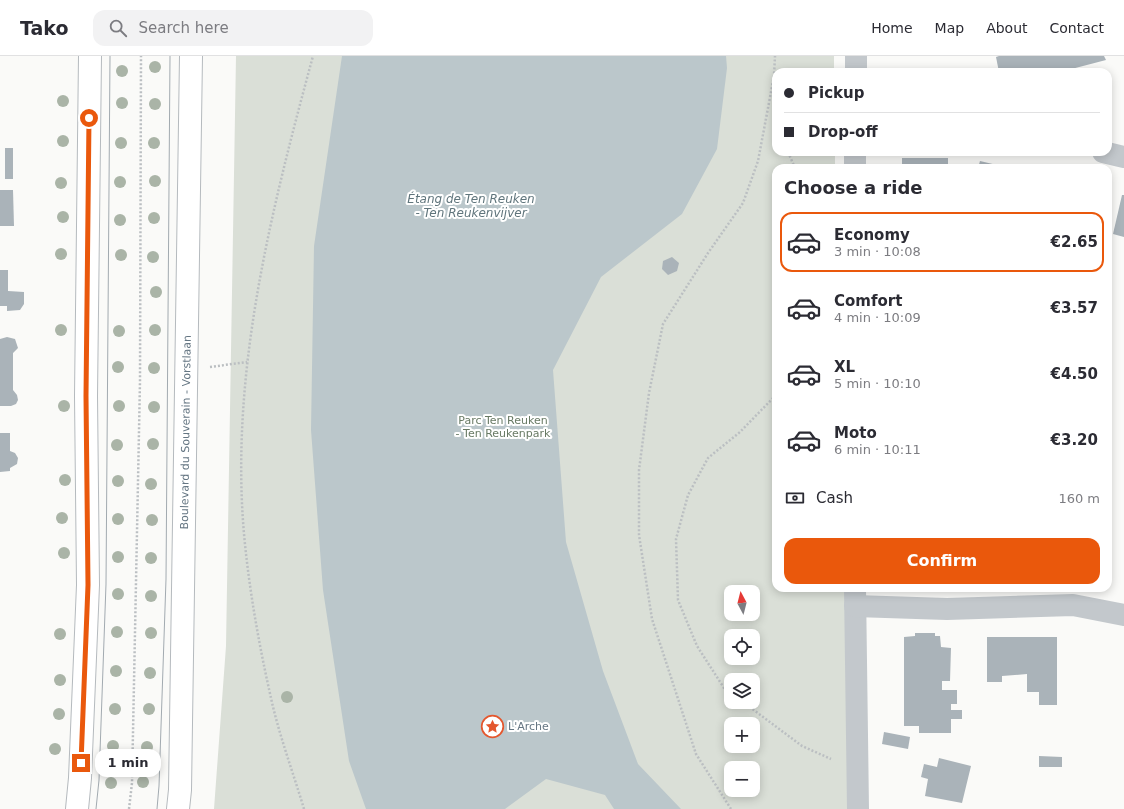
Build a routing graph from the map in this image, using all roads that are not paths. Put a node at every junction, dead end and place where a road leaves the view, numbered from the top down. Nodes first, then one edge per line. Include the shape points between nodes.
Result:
1 (90, 56) edge
2 (191, 56) edge
3 (856, 56) edge
4 (856, 68) edge
5 (1112, 154) edge
6 (1124, 157) edge
7 (855, 597) edge
8 (1123, 614) edge
9 (77, 809) edge
10 (178, 809) edge
11 (858, 809) edge

1 - 9 main road via 86,396 88,585
2 - 10 main road, Boulevard du Souverain - Vorstlaan
3 - 4 street
5 - 6 street
7 - 8 street via 947,609 1073,605
7 - 11 street

